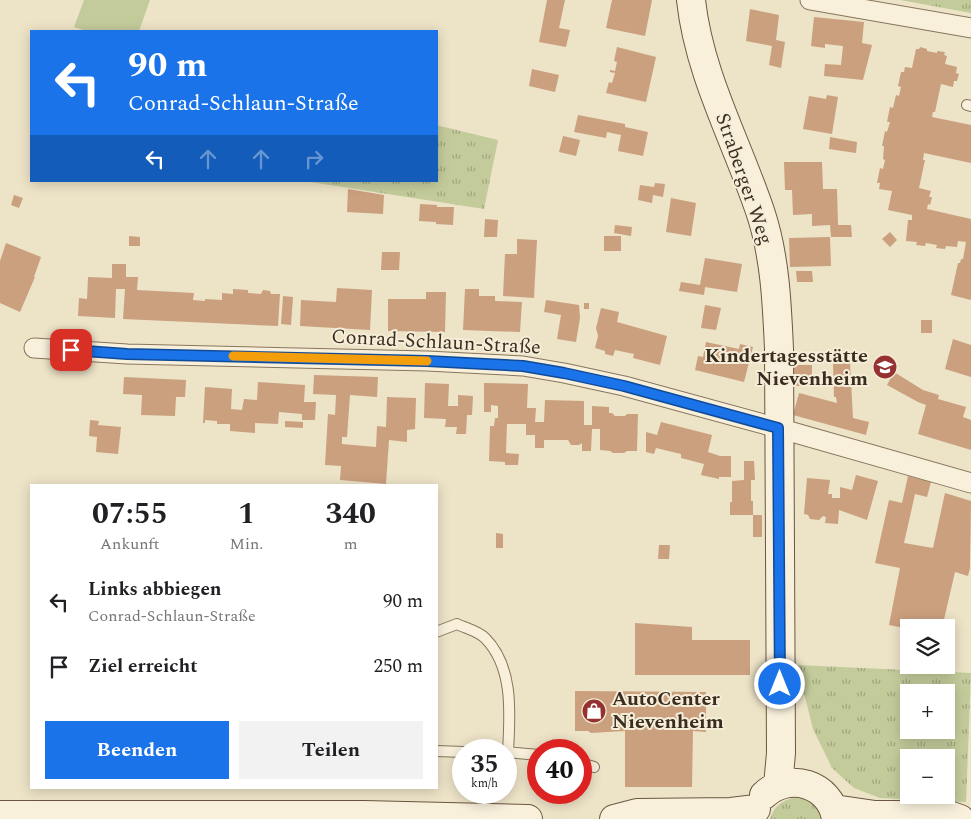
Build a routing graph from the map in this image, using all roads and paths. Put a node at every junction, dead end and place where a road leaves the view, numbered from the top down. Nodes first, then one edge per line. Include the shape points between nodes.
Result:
1 (690, 0) edge
2 (810, 0) edge
3 (971, 28) edge
4 (34, 348) dead end
5 (778, 428) junction
6 (971, 483) edge
7 (438, 631) edge
8 (508, 739) edge
9 (438, 751) edge
10 (452, 752) edge
11 (790, 784) junction
12 (754, 814) edge
13 (835, 814) edge
14 (0, 815) edge
15 (528, 819) edge
16 (614, 819) edge
17 (960, 819) edge

1 - 5 main road, Straberger Weg via 702,58 759,208 771,257 778,316
2 - 3 street
4 - 5 street, Conrad-Schlaun-Straße via 127,354 523,366 624,386
5 - 6 street, Conrad-Schlaun-Straße
5 - 11 main road, Straberger Weg via 781,753
7 - 8 lane via 457,624 484,637 502,663 510,710
9 - 10 lane
11 - 12 main road via 763,796
11 - 13 main road via 822,792
12 - 16 main road via 637,813
13 - 17 main road via 949,815
14 - 15 main road

